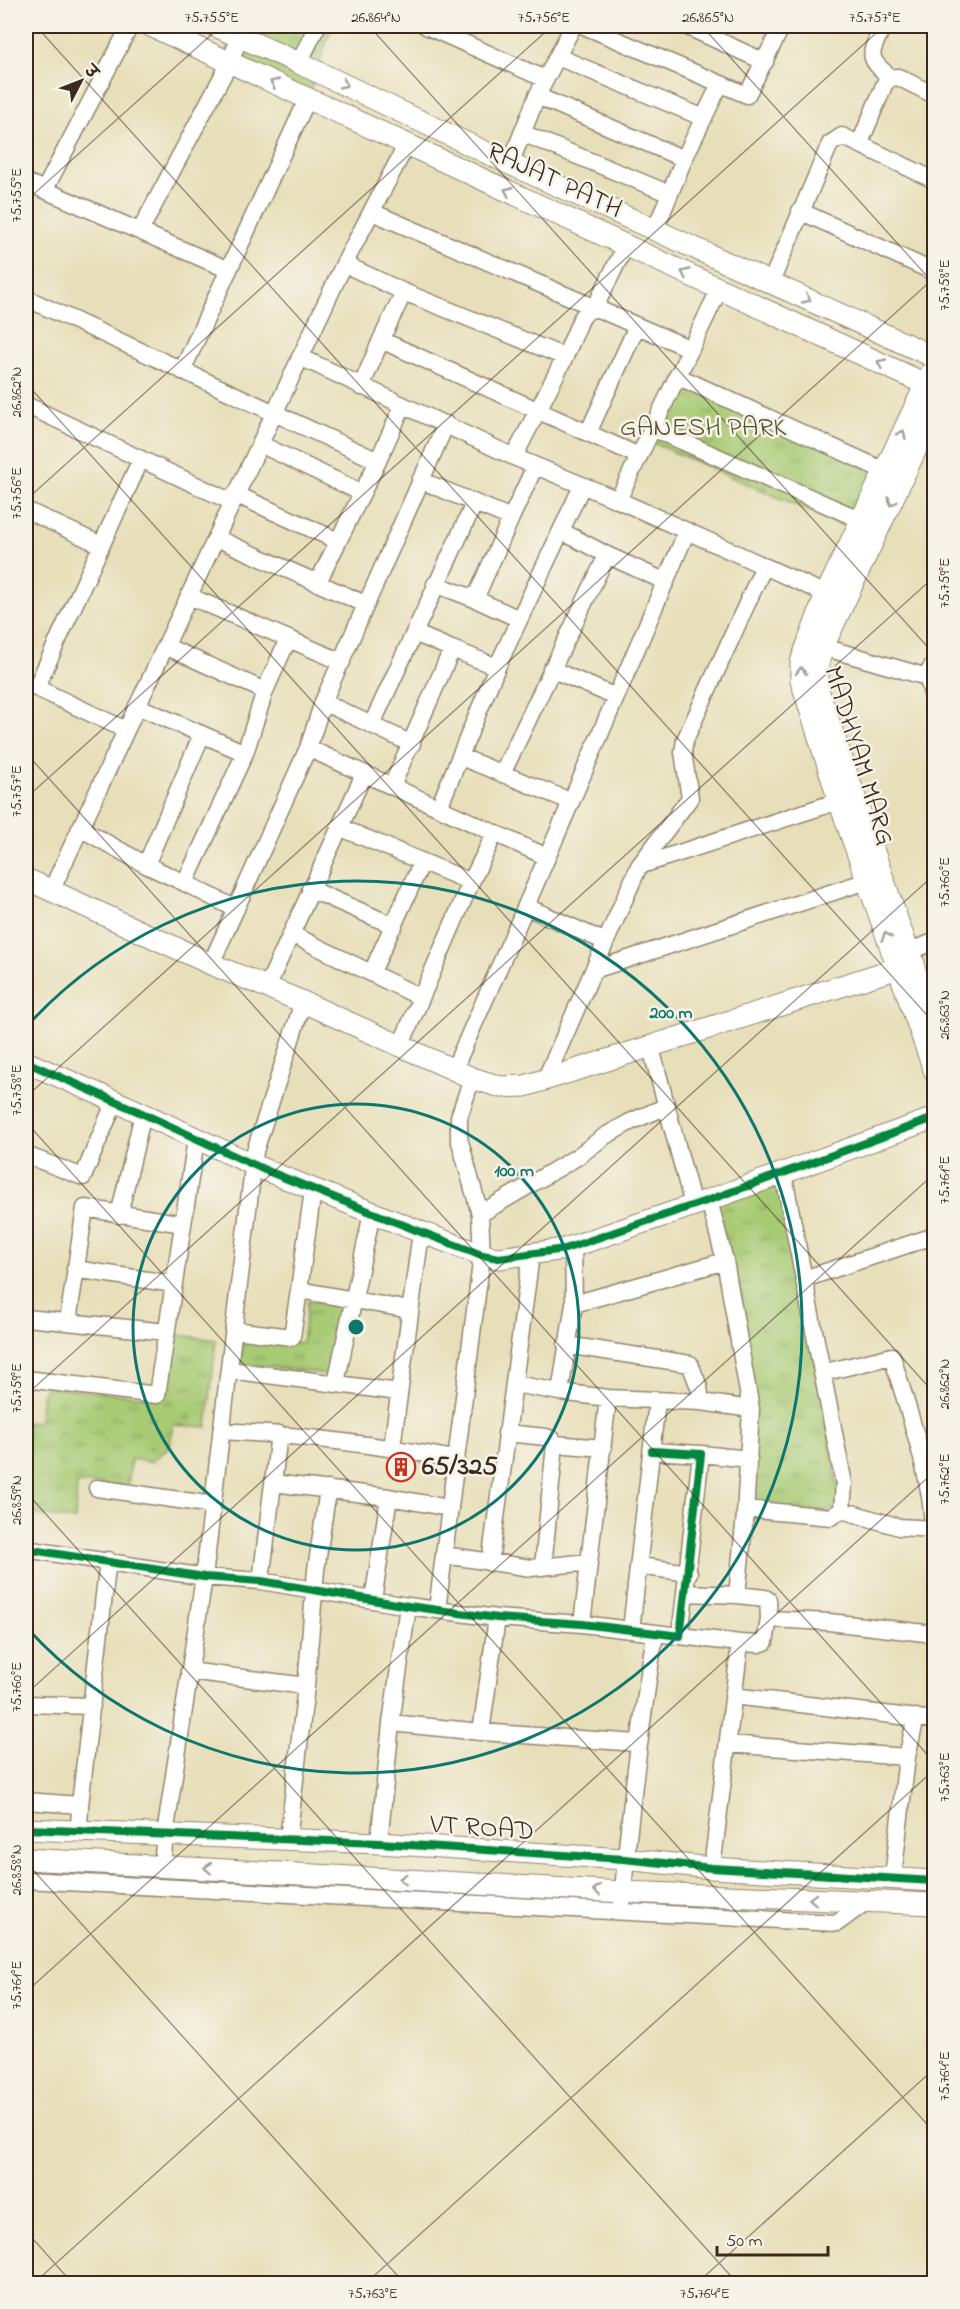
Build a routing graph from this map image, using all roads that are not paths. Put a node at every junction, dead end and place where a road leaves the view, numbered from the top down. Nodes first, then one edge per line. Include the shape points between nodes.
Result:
1 (130, 26) edge
2 (151, 26) edge
3 (215, 26) edge
4 (317, 26) edge
5 (426, 26) edge
6 (573, 26) edge
7 (584, 26) edge
8 (686, 26) edge
9 (782, 26) edge
10 (883, 26) edge
11 (242, 31) edge
12 (558, 57) junction
13 (230, 62) junction
14 (765, 62) junction
15 (299, 63) junction
16 (891, 78) junction
17 (545, 80) junction
18 (720, 84) junction
19 (934, 94) edge
20 (537, 96) junction
21 (308, 98) junction
22 (704, 118) junction
23 (522, 133) junction
24 (860, 143) junction
25 (407, 144) junction
26 (684, 159) junction
27 (510, 164) junction
28 (934, 180) edge
29 (26, 182) edge
30 (45, 189) junction
31 (670, 194) junction
32 (800, 211) junction
33 (372, 212) junction
34 (140, 231) junction
35 (655, 231) junction
36 (626, 245) junction
37 (344, 264) junction
38 (229, 270) junction
39 (934, 272) edge
40 (771, 282) junction
41 (720, 288) junction
42 (404, 292) junction
43 (26, 298) edge
44 (594, 309) junction
45 (637, 326) junction
46 (381, 340) junction
47 (690, 349) junction
48 (300, 357) junction
49 (565, 357) junction
50 (934, 357) edge
51 (182, 371) junction
52 (678, 376) junction
53 (932, 379) edge
54 (361, 387) junction
55 (26, 405) edge
56 (403, 405) junction
57 (537, 410) junction
58 (934, 411) edge
59 (275, 412) junction
60 (446, 424) junction
61 (652, 428) junction
62 (588, 433) junction
63 (260, 444) junction
64 (639, 456) junction
65 (514, 457) junction
66 (141, 459) junction
67 (378, 461) junction
68 (535, 466) junction
69 (885, 471) junction
70 (420, 480) junction
71 (582, 486) junction
72 (362, 494) junction
73 (233, 498) junction
74 (618, 500) junction
75 (474, 504) junction
76 (26, 510) edge
77 (512, 518) junction
78 (861, 520) junction
79 (561, 531) junction
80 (687, 531) junction
81 (216, 538) junction
82 (338, 541) junction
83 (101, 545) junction
84 (607, 555) junction
85 (764, 566) junction
86 (318, 582) junction
87 (666, 582) junction
88 (435, 584) junction
89 (826, 594) junction
90 (189, 596) junction
91 (475, 599) junction
92 (365, 604) junction
93 (519, 619) junction
94 (414, 633) junction
95 (288, 639) junction
96 (165, 646) junction
97 (823, 647) junction
98 (452, 650) junction
99 (342, 662) junction
100 (497, 667) junction
101 (551, 669) junction
102 (931, 669) edge
103 (31, 685) edge
104 (265, 691) junction
105 (615, 697) junction
106 (934, 700) edge
107 (322, 702) junction
108 (137, 706) junction
109 (372, 724) junction
110 (126, 730) junction
111 (202, 734) junction
112 (412, 744) junction
113 (308, 748) junction
114 (245, 753) junction
115 (461, 758) junction
116 (364, 774) junction
117 (501, 774) junction
118 (392, 786) junction
119 (570, 801) junction
120 (839, 801) junction
121 (439, 807) junction
122 (339, 827) junction
123 (80, 828) junction
124 (494, 835) junction
125 (547, 857) junction
126 (422, 862) junction
127 (146, 865) junction
128 (639, 866) junction
129 (26, 879) edge
130 (867, 881) junction
131 (471, 882) junction
132 (185, 883) junction
133 (310, 889) junction
134 (51, 891) junction
135 (527, 907) junction
136 (236, 909) junction
137 (394, 926) junction
138 (291, 934) junction
139 (606, 942) junction
140 (934, 942) edge
141 (907, 961) junction
142 (211, 964) junction
143 (594, 970) junction
144 (372, 972) junction
145 (267, 987) junction
146 (420, 997) junction
147 (303, 1002) junction
148 (934, 1026) edge
149 (400, 1047) junction
150 (651, 1048) junction
151 (26, 1062) edge
152 (934, 1070) edge
153 (463, 1074) junction
154 (546, 1078) junction
155 (115, 1101) junction
156 (667, 1106) junction
157 (143, 1114) junction
158 (934, 1118) edge
159 (196, 1139) junction
160 (26, 1155) edge
161 (254, 1166) junction
162 (783, 1172) junction
163 (314, 1190) junction
164 (701, 1203) junction
165 (372, 1213) junction
166 (480, 1214) junction
167 (119, 1215) junction
168 (183, 1224) junction
169 (421, 1232) junction
170 (934, 1236) edge
171 (573, 1247) junction
172 (482, 1255) junction
173 (531, 1255) junction
174 (725, 1261) junction
175 (75, 1269) junction
176 (804, 1279) junction
177 (174, 1284) junction
178 (300, 1290) junction
179 (354, 1298) junction
180 (574, 1304) junction
181 (410, 1310) junction
182 (26, 1318) edge
183 (68, 1321) junction
184 (234, 1330) junction
185 (167, 1332) junction
186 (566, 1345) junction
187 (229, 1370) junction
188 (822, 1373) junction
189 (26, 1379) edge
190 (336, 1383) junction
191 (514, 1384) junction
192 (399, 1392) junction
193 (560, 1392) junction
194 (608, 1398) junction
195 (657, 1401) junction
196 (701, 1402) junction
197 (752, 1409) junction
198 (221, 1431) junction
199 (506, 1433) junction
200 (279, 1434) junction
201 (555, 1444) junction
202 (392, 1447) junction
203 (603, 1448) junction
204 (652, 1451) junction
205 (701, 1454) junction
206 (455, 1459) junction
207 (748, 1459) junction
208 (273, 1483) junction
209 (98, 1488) dead end
210 (328, 1489) junction
211 (389, 1497) junction
212 (213, 1505) junction
213 (449, 1508) junction
214 (746, 1509) junction
215 (842, 1510) junction
216 (934, 1511) edge
217 (934, 1529) edge
218 (26, 1549) edge
219 (444, 1555) junction
220 (108, 1560) junction
221 (589, 1562) junction
222 (490, 1563) junction
223 (639, 1566) junction
224 (543, 1567) junction
225 (689, 1573) junction
226 (204, 1577) junction
227 (261, 1581) junction
228 (315, 1590) junction
229 (686, 1593) junction
230 (737, 1595) junction
231 (373, 1600) junction
232 (408, 1606) junction
233 (437, 1610) junction
234 (497, 1618) junction
235 (769, 1619) junction
236 (582, 1624) junction
237 (631, 1630) junction
238 (655, 1634) junction
239 (934, 1634) edge
240 (680, 1636) junction
241 (740, 1642) junction
242 (189, 1671) junction
243 (306, 1686) junction
244 (733, 1696) junction
245 (26, 1704) edge
246 (92, 1706) junction
247 (916, 1717) junction
248 (934, 1720) edge
249 (391, 1723) junction
250 (481, 1732) junction
251 (639, 1743) junction
252 (728, 1744) junction
253 (907, 1757) junction
254 (26, 1802) edge
255 (80, 1805) junction
256 (26, 1829) edge
257 (79, 1830) junction
258 (165, 1835) junction
259 (288, 1840) junction
260 (379, 1843) junction
261 (26, 1859) edge
262 (624, 1859) junction
263 (162, 1866) junction
264 (712, 1868) junction
265 (893, 1877) junction
266 (26, 1880) edge
267 (934, 1881) edge
268 (622, 1901) junction
269 (934, 1904) edge

1 - 30 street
2 - 13 street, RAJAT PATH
3 - 11 street, RAJAT PATH
4 - 15 street
5 - 17 street
6 - 12 street
7 - 18 street
8 - 14 street
9 - 14 street
10 - 16 street via 872,58
11 - 13 street
11 - 15 street, RAJAT PATH
12 - 17 street
12 - 22 street
21 -> 13 street, RAJAT PATH
13 - 34 street
14 - 18 street via 747,95
15 -> 27 street, RAJAT PATH
16 - 19 street via 898,77
16 - 24 street via 885,83
17 - 20 street
18 - 22 street
20 - 23 street
20 - 26 street
21 - 25 street, RAJAT PATH
21 - 38 street
22 - 26 street
23 - 27 street
23 - 31 street
24 - 28 street
24 - 32 street via 843,136 830,144
25 - 33 street
36 -> 25 street, RAJAT PATH
26 - 31 street
27 - 35 street, RAJAT PATH
29 - 30 street
30 - 34 street
31 - 35 street
32 - 39 street
32 - 40 street
33 - 37 street
33 - 44 street
34 - 38 street
35 - 40 street, RAJAT PATH
41 -> 36 street, RAJAT PATH
36 - 44 street
37 - 42 street
37 - 48 street
38 - 51 street
40 -> 50 street, RAJAT PATH
41 - 47 street
53 -> 41 street, RAJAT PATH
42 - 46 street
42 - 49 street
43 - 51 street
44 - 45 street
44 - 49 street via 584,314
45 - 47 street
45 - 62 street
46 - 54 street
46 - 57 street
47 - 52 street
48 - 54 street
48 - 59 street
49 - 57 street
51 - 59 street
52 - 61 street
52 - 69 street
69 -> 53 street, MADHYAM MARG
54 - 56 street
55 - 66 street
56 - 60 street
56 - 67 street
57 - 62 street
57 - 65 street
58 -> 97 street, MADHYAM MARG
59 - 63 street
59 - 67 street
60 - 65 street
60 - 70 street
61 - 64 street
61 - 78 street
62 - 64 street
63 - 72 street
63 - 73 street
64 - 74 street
65 - 68 street
66 - 73 street
66 - 83 street
67 - 72 street
68 - 71 street
68 - 77 street
69 - 78 street, MADHYAM MARG
70 - 75 street
70 - 92 street
71 - 74 street
71 - 79 street
72 - 82 street
73 - 81 street
73 - 82 street
74 - 80 street
75 - 77 street
75 - 88 street
76 - 83 street
77 - 91 street
78 - 89 street, MADHYAM MARG
79 - 84 street
79 - 93 street
80 - 85 street
80 - 87 street
81 - 86 street
81 - 90 street
82 - 86 street
83 - 103 street
84 - 87 street
84 - 101 street
85 - 89 street
85 - 128 street via 686,740 683,752 690,798
86 - 92 street
87 - 105 street
88 - 91 street
88 - 94 street
120 -> 89 street, MADHYAM MARG via 801,680 801,662
90 - 95 street
90 - 96 street
91 - 93 street
92 - 99 street
93 - 100 street
94 - 98 street
94 - 109 street
95 - 99 street
95 - 104 street
96 - 104 street
96 - 108 street
97 - 102 street
97 - 141 street, MADHYAM MARG via 818,664 818,690
98 - 100 street
98 - 112 street
99 - 107 street
100 - 115 street
101 - 105 street
101 - 117 street
102 - 106 street
103 - 110 street
104 - 114 street
105 - 119 street
107 - 109 street
107 - 113 street
108 - 110 street
108 - 111 street
109 - 112 street
110 - 123 street
111 - 114 street
111 - 127 street
112 - 118 street
113 - 116 street
113 - 136 street
114 - 132 street
115 - 117 street
115 - 121 street
116 - 118 street
116 - 122 street
117 - 119 street
118 - 121 street
119 - 125 street
120 - 128 street
120 - 130 street, MADHYAM MARG
121 - 124 street
122 - 126 street
122 - 133 street
123 - 127 street
123 - 134 street
124 - 125 street
124 - 131 street
125 - 135 street
126 - 131 street
126 - 137 street
127 - 132 street
128 - 139 street
129 - 134 street
141 -> 130 street, MADHYAM MARG
130 - 143 street
131 - 146 street
132 - 136 street
133 - 137 street
133 - 138 street
134 - 142 street
135 - 139 street
135 - 153 street
136 - 142 street
137 - 144 street
138 - 144 street
138 - 145 street
139 - 143 street
140 - 141 street
141 - 148 street, MADHYAM MARG
141 - 150 street
141 - 152 street, MADHYAM MARG
142 - 145 street
143 - 154 street
144 - 146 street
145 - 147 street
146 - 149 street
147 - 149 street
147 - 161 street via 259,1137
149 - 153 street
150 - 154 street
150 - 156 street
151 - 155 street
153 - 154 street via 501,1087 525,1086
153 - 166 street via 459,1138
155 - 157 street
155 - 160 street via 83,1177
156 - 164 street
156 - 166 street via 605,1136
157 - 159 street
157 - 167 street
158 - 162 street
159 - 161 street
159 - 168 street
161 - 163 street
161 - 184 street
162 - 164 street
162 - 176 street
163 - 165 street
163 - 178 street
164 - 171 street
164 - 174 street
165 - 169 street
165 - 179 street
166 - 172 street
167 - 168 street
167 - 175 street via 85,1208
168 - 177 street
169 - 172 street
169 - 181 street
170 - 176 street
171 - 173 street
171 - 180 street
172 - 173 street
172 - 206 street
173 - 191 street
174 - 180 street
174 - 197 street
175 - 177 street
175 - 183 street
176 - 188 street
177 - 185 street
178 - 179 street
178 - 184 street via 292,1337
179 - 181 street
179 - 190 street
180 - 186 street
181 - 192 street
182 - 183 street
183 - 185 street
184 - 187 street
185 - 189 street via 156,1395
186 - 193 street
186 - 196 street via 690,1364
187 - 190 street
187 - 198 street
188 - 215 street via 844,1484
188 - 216 street via 892,1356
190 - 192 street
191 - 193 street
191 - 199 street
192 - 202 street
193 - 194 street
194 - 195 street
194 - 203 street
195 - 196 street
195 - 204 street
196 - 197 street
197 - 207 street
198 - 200 street
198 - 212 street
199 - 201 street via 546,1437
199 - 222 street
200 - 202 street
200 - 208 street
201 - 203 street
201 - 224 street
202 - 206 street
203 - 221 street
204 - 205 street
204 - 223 street
205 - 207 street
205 - 225 street
206 - 213 street
207 - 214 street
208 - 210 street
208 - 227 street
209 - 212 street
210 - 211 street
210 - 228 street
211 - 213 street
211 - 231 street
212 - 226 street
213 - 219 street
214 - 215 street via 831,1517
214 - 230 street
215 - 217 street via 899,1527
216 - 217 street
218 - 220 street
219 - 222 street
219 - 233 street
220 - 226 street
220 - 246 street
221 - 224 street
221 - 236 street
222 - 224 street
223 - 225 street
223 - 237 street
225 - 229 street
226 - 227 street
226 - 242 street
227 - 228 street
228 - 231 street
228 - 243 street
229 - 230 street
229 - 240 street
230 - 235 street via 768,1600
231 - 232 street
232 - 233 street
232 - 249 street
233 - 234 street
234 - 236 street
234 - 250 street
235 - 239 street
235 - 241 street via 765,1642
236 - 237 street
237 - 238 street
238 - 240 street
238 - 251 street
240 - 241 street
241 - 244 street
242 - 243 street
242 - 258 street
243 - 259 street
244 - 247 street
244 - 252 street
245 - 246 street
246 - 255 street
247 - 248 street
247 - 253 street
249 - 250 street
249 - 260 street
250 - 251 street
251 - 262 street
252 - 253 street
252 - 264 street
253 - 265 street
254 - 255 street
255 - 257 street
256 - 257 street, VT ROAD
257 - 258 street, VT ROAD
258 - 259 street, VT ROAD
258 - 263 street
259 - 260 street, VT ROAD
260 - 262 street, VT ROAD
261 - 263 street, VT ROAD
262 - 264 street, VT ROAD
262 - 268 street
268 -> 263 street, VT ROAD
264 - 265 street, VT ROAD
265 - 267 street, VT ROAD
266 - 268 street
268 - 269 street, VT ROAD

